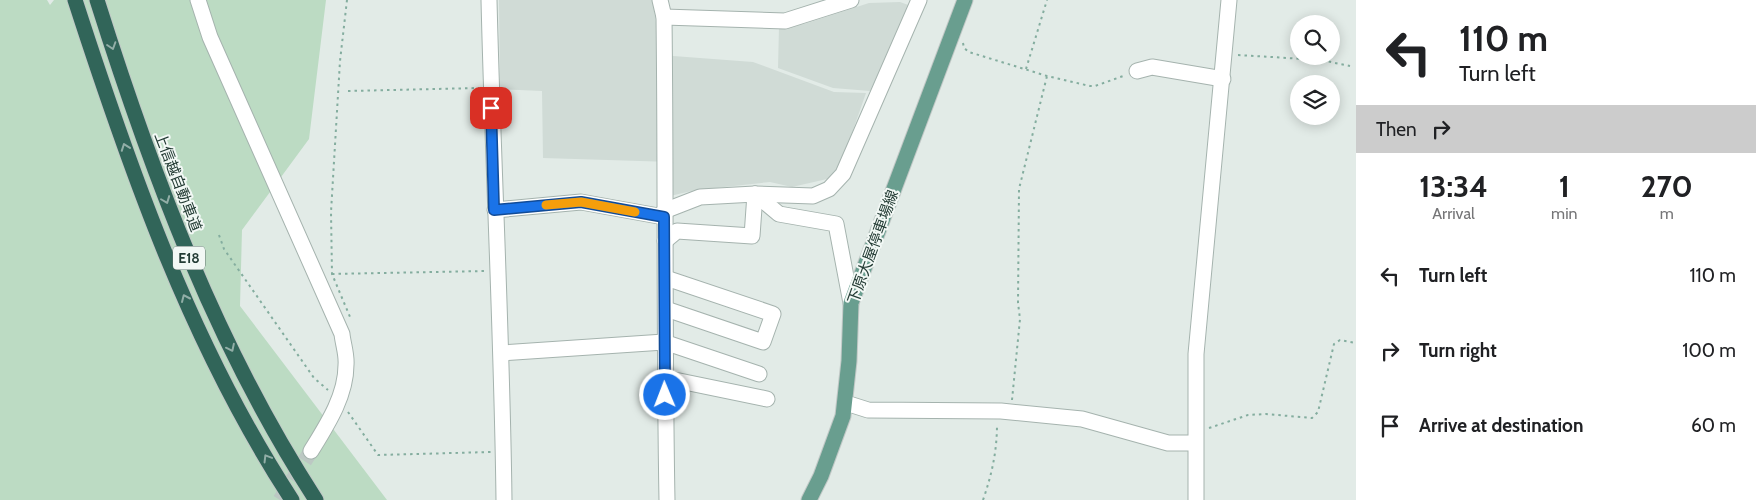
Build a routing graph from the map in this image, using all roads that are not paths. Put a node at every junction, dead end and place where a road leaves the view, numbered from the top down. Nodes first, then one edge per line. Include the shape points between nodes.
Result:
1 (75, 0) edge
2 (97, 0) edge
3 (198, 0) edge
4 (489, 0) edge
5 (660, 0) edge
6 (851, 0) edge
7 (919, 0) edge
8 (965, 0) edge
9 (1229, 0) edge
10 (664, 17) junction
11 (1137, 72) road end
12 (1223, 79) junction
13 (755, 194) junction
14 (494, 210) junction
15 (664, 214) junction
16 (665, 241) junction
17 (666, 278) junction
18 (851, 303) junction
19 (666, 309) junction
20 (664, 342) junction
21 (502, 353) junction
22 (758, 374) dead end
23 (665, 378) junction
24 (766, 400) dead end
25 (846, 403) junction
26 (1195, 438) junction
27 (311, 450) tunnel mouth
28 (292, 500) edge
29 (316, 500) edge
30 (504, 500) edge
31 (667, 500) edge
32 (809, 500) edge
33 (1196, 500) edge

28 -> 1 highway, E18 via 254,437 170,265 122,142
2 -> 29 highway, 上信越自動車道 / E18 via 144,142 188,256 242,370
3 - 27 street via 210,37 342,334 346,365 339,399
4 - 14 street
5 - 10 street
6 - 10 street via 785,21
7 - 13 street via 843,174 829,189 813,196
8 - 18 main road, 下原大屋停車場線
9 - 12 street
10 - 15 street
11 - 12 street via 1152,66
12 - 26 street via 1196,354
13 - 15 street via 700,197
13 - 16 street via 752,236 677,232
13 - 18 street via 779,214 836,224
14 - 15 street via 581,202
14 - 21 street
15 - 16 street
16 - 17 street
17 - 19 street
17 - 19 street via 773,314 762,342
18 - 25 main road, 下原大屋停車場線
19 - 20 street
20 - 21 street
20 - 22 street
20 - 23 street
21 - 30 street
23 - 24 street
23 - 31 street
25 - 26 street via 868,410 1004,412 1082,419 1168,443
25 - 32 main road, 下原大屋停車場線 via 838,432
26 - 33 street

